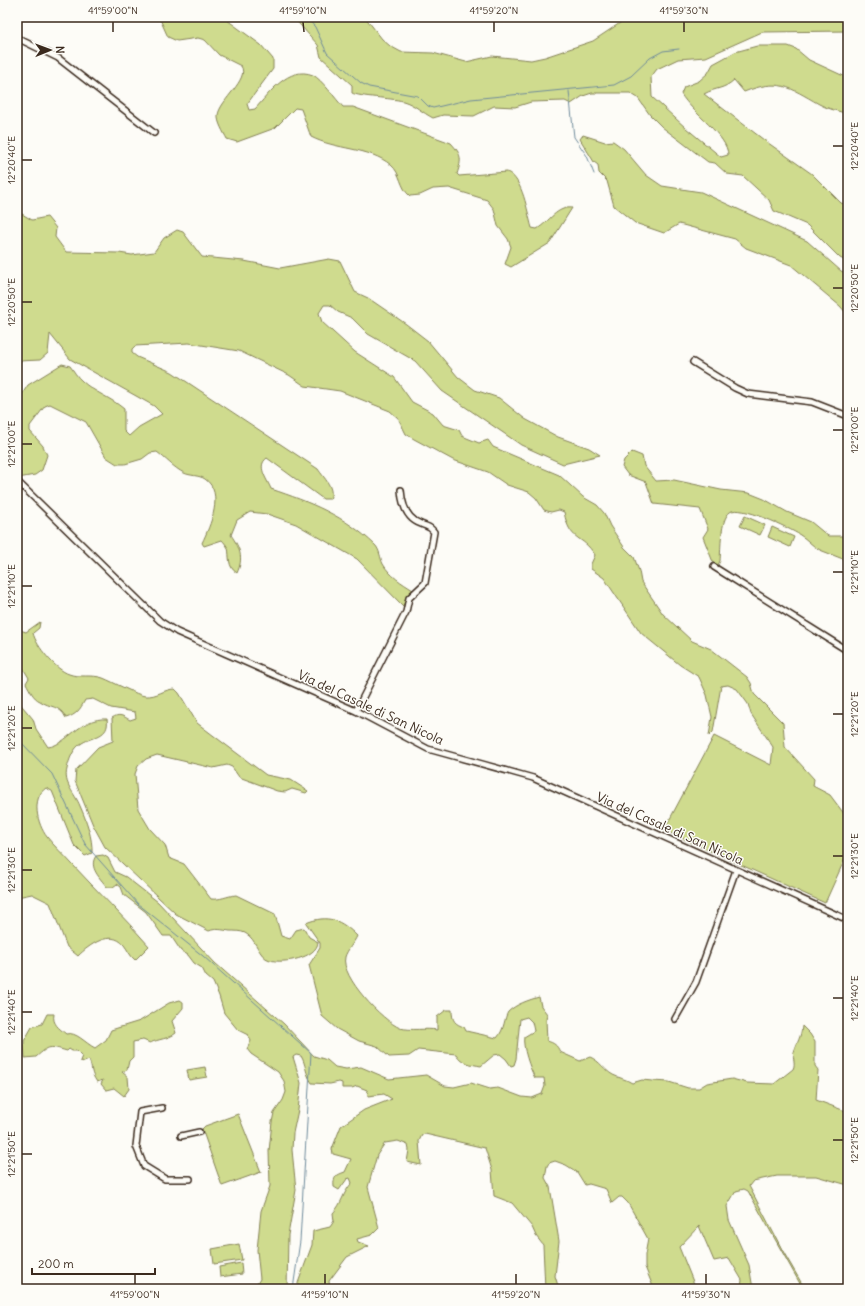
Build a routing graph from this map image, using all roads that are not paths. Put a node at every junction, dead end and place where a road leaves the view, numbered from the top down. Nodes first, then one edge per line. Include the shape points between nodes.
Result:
1 (17, 38) edge
2 (154, 133) dead end
3 (693, 362) dead end
4 (848, 416) edge
5 (17, 481) edge
6 (401, 490) dead end
7 (714, 567) dead end
8 (848, 651) edge
9 (356, 711) junction
10 (736, 870) junction
11 (848, 920) edge
12 (675, 1019) dead end
13 (162, 1108) dead end
14 (199, 1132) dead end
15 (181, 1136) dead end
16 (190, 1179) dead end

1 - 2 street via 58,58
3 - 4 street via 748,394 812,402
5 - 9 street, Via del Casale di San Nicola via 160,621 177,632
6 - 9 street via 402,501 411,518 431,527 434,532 428,572 425,583 409,598 406,612
7 - 8 street
9 - 10 street, Via del Casale di San Nicola via 428,749 533,778
10 - 11 street, Via del Casale di San Nicola
10 - 12 street via 696,982
13 - 16 street via 140,1112 136,1146 138,1156 144,1166 165,1179
14 - 15 street

